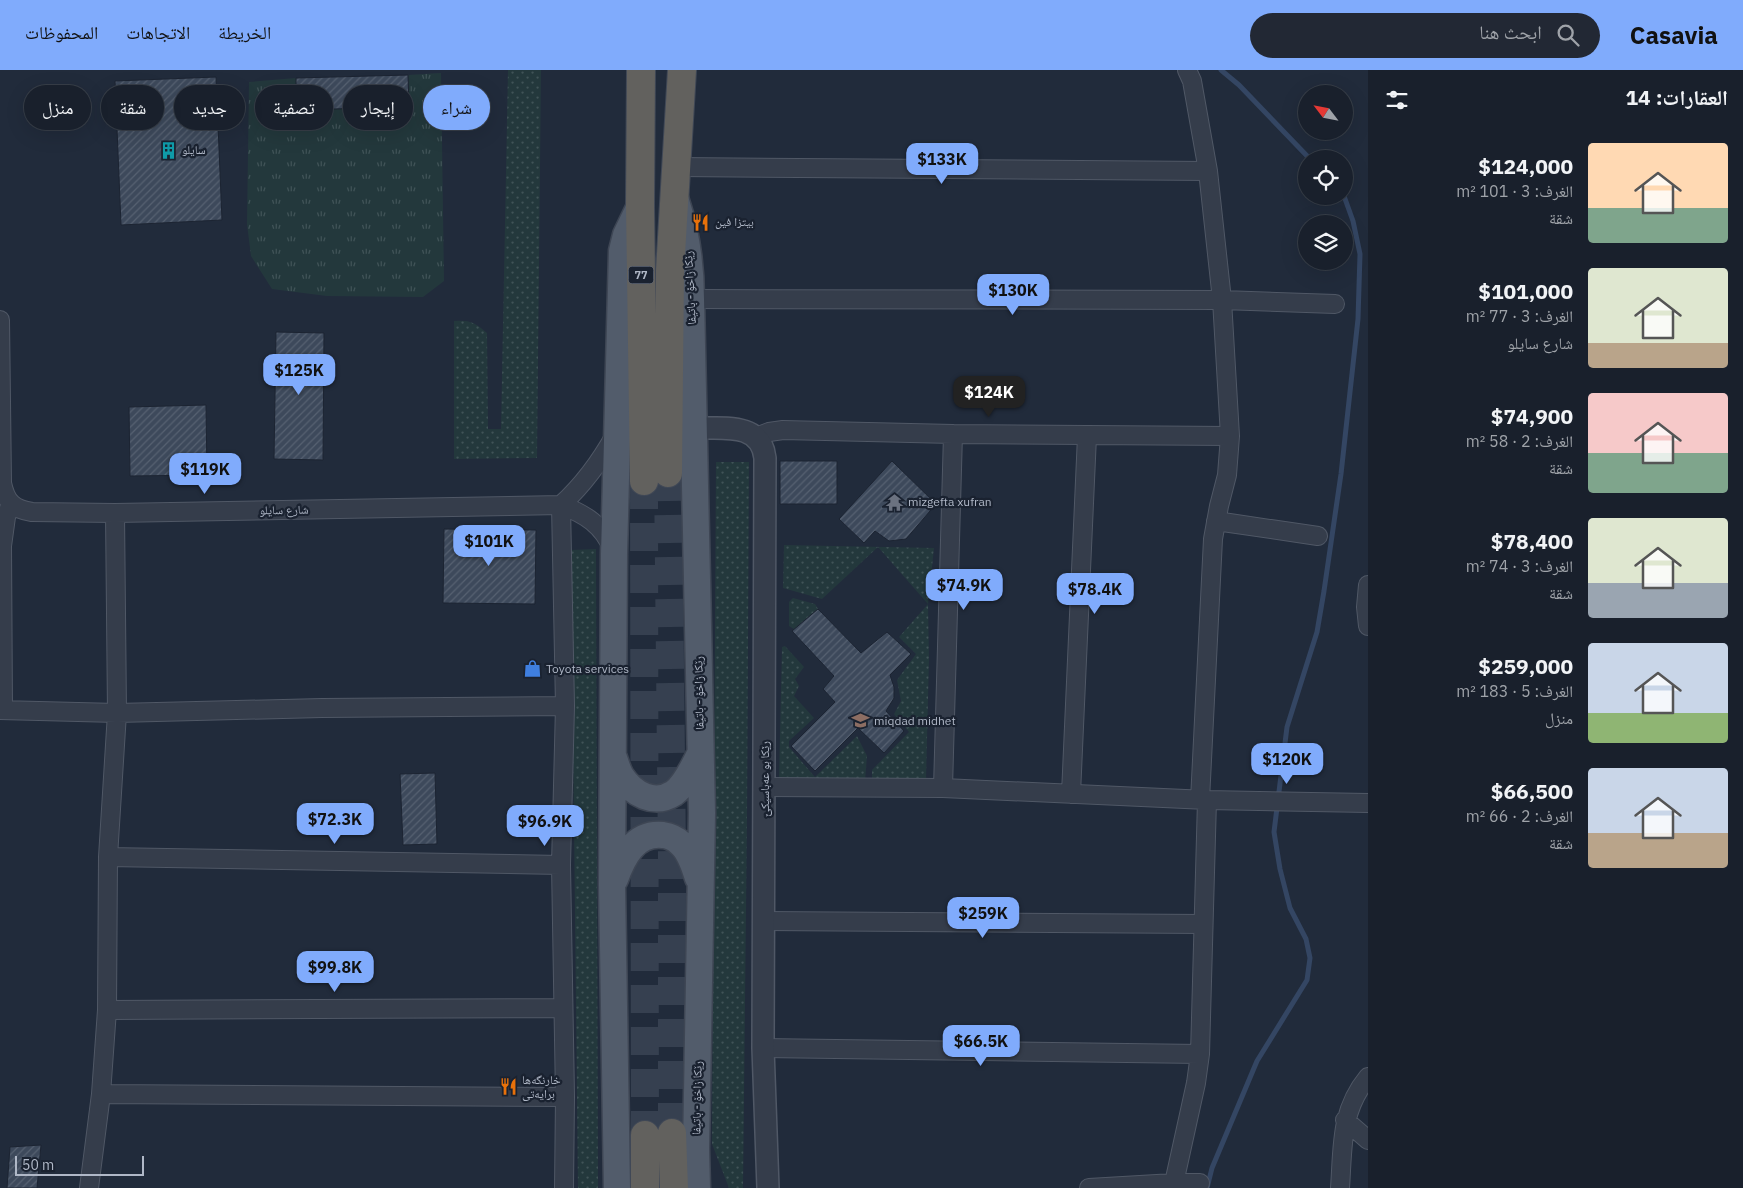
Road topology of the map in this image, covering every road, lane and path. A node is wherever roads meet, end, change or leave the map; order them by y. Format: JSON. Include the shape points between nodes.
{"nodes":[{"id":1,"x":641,"y":70,"type":"edge"},
{"id":2,"x":682,"y":70,"type":"edge"},
{"id":3,"x":1187,"y":70,"type":"edge"},
{"id":4,"x":677,"y":167,"type":"junction"},
{"id":5,"x":1208,"y":171,"type":"junction"},
{"id":6,"x":675,"y":199,"type":"junction"},
{"id":7,"x":640,"y":206,"type":"junction"},
{"id":8,"x":691,"y":299,"type":"junction"},
{"id":9,"x":1222,"y":300,"type":"junction"},
{"id":10,"x":1335,"y":304,"type":"dead end"},
{"id":11,"x":0,"y":320,"type":"edge"},
{"id":12,"x":694,"y":428,"type":"junction"},
{"id":13,"x":616,"y":431,"type":"junction"},
{"id":14,"x":953,"y":434,"type":"junction"},
{"id":15,"x":1087,"y":436,"type":"junction"},
{"id":16,"x":1230,"y":436,"type":"junction"},
{"id":17,"x":756,"y":437,"type":"junction"},
{"id":18,"x":11,"y":503,"type":"junction"},
{"id":19,"x":561,"y":505,"type":"junction"},
{"id":20,"x":115,"y":513,"type":"junction"},
{"id":21,"x":1216,"y":521,"type":"junction"},
{"id":22,"x":1318,"y":536,"type":"dead end"},
{"id":23,"x":614,"y":554,"type":"junction"},
{"id":24,"x":1,"y":560,"type":"edge"},
{"id":25,"x":1368,"y":584,"type":"edge"},
{"id":26,"x":1368,"y":626,"type":"edge"},
{"id":27,"x":565,"y":706,"type":"junction"},
{"id":28,"x":2,"y":710,"type":"edge"},
{"id":29,"x":117,"y":713,"type":"junction"},
{"id":30,"x":700,"y":754,"type":"junction"},
{"id":31,"x":613,"y":755,"type":"junction"},
{"id":32,"x":765,"y":787,"type":"junction"},
{"id":33,"x":943,"y":788,"type":"junction"},
{"id":34,"x":1071,"y":794,"type":"junction"},
{"id":35,"x":1204,"y":800,"type":"junction"},
{"id":36,"x":1368,"y":803,"type":"edge"},
{"id":37,"x":108,"y":858,"type":"junction"},
{"id":38,"x":561,"y":865,"type":"junction"},
{"id":39,"x":700,"y":883,"type":"junction"},
{"id":40,"x":612,"y":885,"type":"junction"},
{"id":41,"x":764,"y":922,"type":"junction"},
{"id":42,"x":1203,"y":924,"type":"junction"},
{"id":43,"x":563,"y":1008,"type":"junction"},
{"id":44,"x":107,"y":1010,"type":"junction"},
{"id":45,"x":763,"y":1048,"type":"junction"},
{"id":46,"x":1200,"y":1054,"type":"junction"},
{"id":47,"x":1368,"y":1076,"type":"edge"},
{"id":48,"x":101,"y":1094,"type":"junction"},
{"id":49,"x":565,"y":1097,"type":"junction"},
{"id":50,"x":1345,"y":1120,"type":"junction"},
{"id":51,"x":672,"y":1133,"type":"tunnel mouth"},
{"id":52,"x":645,"y":1135,"type":"tunnel mouth"},
{"id":53,"x":1368,"y":1140,"type":"edge"},
{"id":54,"x":1174,"y":1183,"type":"junction"},
{"id":55,"x":1200,"y":1183,"type":"dead end"},
{"id":56,"x":89,"y":1188,"type":"edge"},
{"id":57,"x":564,"y":1188,"type":"edge"},
{"id":58,"x":617,"y":1188,"type":"edge"},
{"id":59,"x":645,"y":1188,"type":"edge"},
{"id":60,"x":674,"y":1188,"type":"edge"},
{"id":61,"x":697,"y":1188,"type":"edge"},
{"id":62,"x":768,"y":1188,"type":"edge"},
{"id":63,"x":1089,"y":1188,"type":"edge"},
{"id":64,"x":1340,"y":1188,"type":"edge"}],
"edges":[{"from":1,"to":7,"type":"highway","name":"رێکا زاخۆ - باتیفا","number":"77"},
{"from":2,"to":4,"type":"highway","name":"رێکا زاخۆ - باتیفا","number":"77"},
{"from":3,"to":5,"type":"street","via":[[1192,81]]},
{"from":4,"to":5,"type":"street"},
{"from":4,"to":6,"type":"highway","name":"رێکا زاخۆ - باتیفا","number":"77"},
{"from":5,"to":9,"type":"street"},
{"from":6,"to":7,"type":"highway","name":"رێکا زاخۆ - باتیفا","number":"77","via":[[668,339],[656,477]]},
{"from":6,"to":8,"type":"main road","name":"رێکا زاخۆ - باتیفا","via":[[688,246]]},
{"from":7,"to":13,"type":"main road","via":[[622,251]]},
{"from":8,"to":9,"type":"street"},
{"from":8,"to":12,"type":"main road","name":"رێکا زاخۆ - باتیفا"},
{"from":9,"to":10,"type":"street"},
{"from":9,"to":16,"type":"street"},
{"from":11,"to":18,"type":"street","via":[[2,483],[4,494]]},
{"from":12,"to":17,"type":"street","via":[[743,430]]},
{"from":12,"to":30,"type":"main road","name":"رێکا زاخۆ - باتیفا"},
{"from":13,"to":19,"type":"street","via":[[598,464]]},
{"from":13,"to":23,"type":"main road"},
{"from":14,"to":15,"type":"street"},
{"from":14,"to":17,"type":"street","via":[[783,430]]},
{"from":14,"to":33,"type":"street"},
{"from":15,"to":16,"type":"street"},
{"from":15,"to":34,"type":"street"},
{"from":16,"to":21,"type":"street","via":[[1227,475]]},
{"from":17,"to":32,"type":"street","name":"رێكا بو عه‌باسيكێ","via":[[765,458]]},
{"from":18,"to":20,"type":"street","name":"شارع سايلو","via":[[32,512]]},
{"from":18,"to":24,"type":"street"},
{"from":19,"to":20,"type":"street","name":"شارع سايلو"},
{"from":19,"to":23,"type":"street","name":"شارع سايلو","via":[[595,523],[607,537]]},
{"from":19,"to":27,"type":"street"},
{"from":20,"to":29,"type":"street"},
{"from":21,"to":22,"type":"street"},
{"from":21,"to":35,"type":"street"},
{"from":23,"to":31,"type":"main road"},
{"from":24,"to":28,"type":"street"},
{"from":25,"to":26,"type":"street"},
{"from":27,"to":29,"type":"street"},
{"from":27,"to":38,"type":"street"},
{"from":28,"to":29,"type":"street"},
{"from":29,"to":37,"type":"street"},
{"from":30,"to":31,"type":"main road","via":[[675,792],[656,799],[636,792],[621,776]]},
{"from":30,"to":39,"type":"main road","name":"رێکا زاخۆ - باتیفا"},
{"from":31,"to":40,"type":"main road"},
{"from":32,"to":33,"type":"street"},
{"from":32,"to":41,"type":"street","name":"رێكا بو عه‌باسيكێ"},
{"from":33,"to":34,"type":"street"},
{"from":34,"to":35,"type":"street"},
{"from":35,"to":36,"type":"street"},
{"from":35,"to":42,"type":"street"},
{"from":37,"to":38,"type":"street"},
{"from":37,"to":44,"type":"street"},
{"from":38,"to":43,"type":"street"},
{"from":39,"to":40,"type":"main road","via":[[681,843],[655,834],[636,842],[627,852]]},
{"from":39,"to":61,"type":"main road","name":"رێکا زاخۆ - باتیفا"},
{"from":40,"to":58,"type":"main road"},
{"from":41,"to":42,"type":"street"},
{"from":41,"to":45,"type":"street","name":"رێكا بو عه‌باسيكێ"},
{"from":42,"to":46,"type":"street"},
{"from":43,"to":44,"type":"street"},
{"from":43,"to":49,"type":"street"},
{"from":44,"to":48,"type":"street"},
{"from":45,"to":46,"type":"street"},
{"from":45,"to":62,"type":"street","name":"رێكا بو عه‌باسيكێ"},
{"from":46,"to":54,"type":"street"},
{"from":47,"to":50,"type":"street"},
{"from":48,"to":49,"type":"street"},
{"from":48,"to":56,"type":"street"},
{"from":49,"to":57,"type":"street"},
{"from":50,"to":53,"type":"street"},
{"from":50,"to":64,"type":"street"},
{"from":51,"to":60,"type":"highway","name":"رێکا زاخۆ - باتیفا"},
{"from":52,"to":59,"type":"highway"},
{"from":54,"to":55,"type":"street"},
{"from":54,"to":63,"type":"street"}]}
